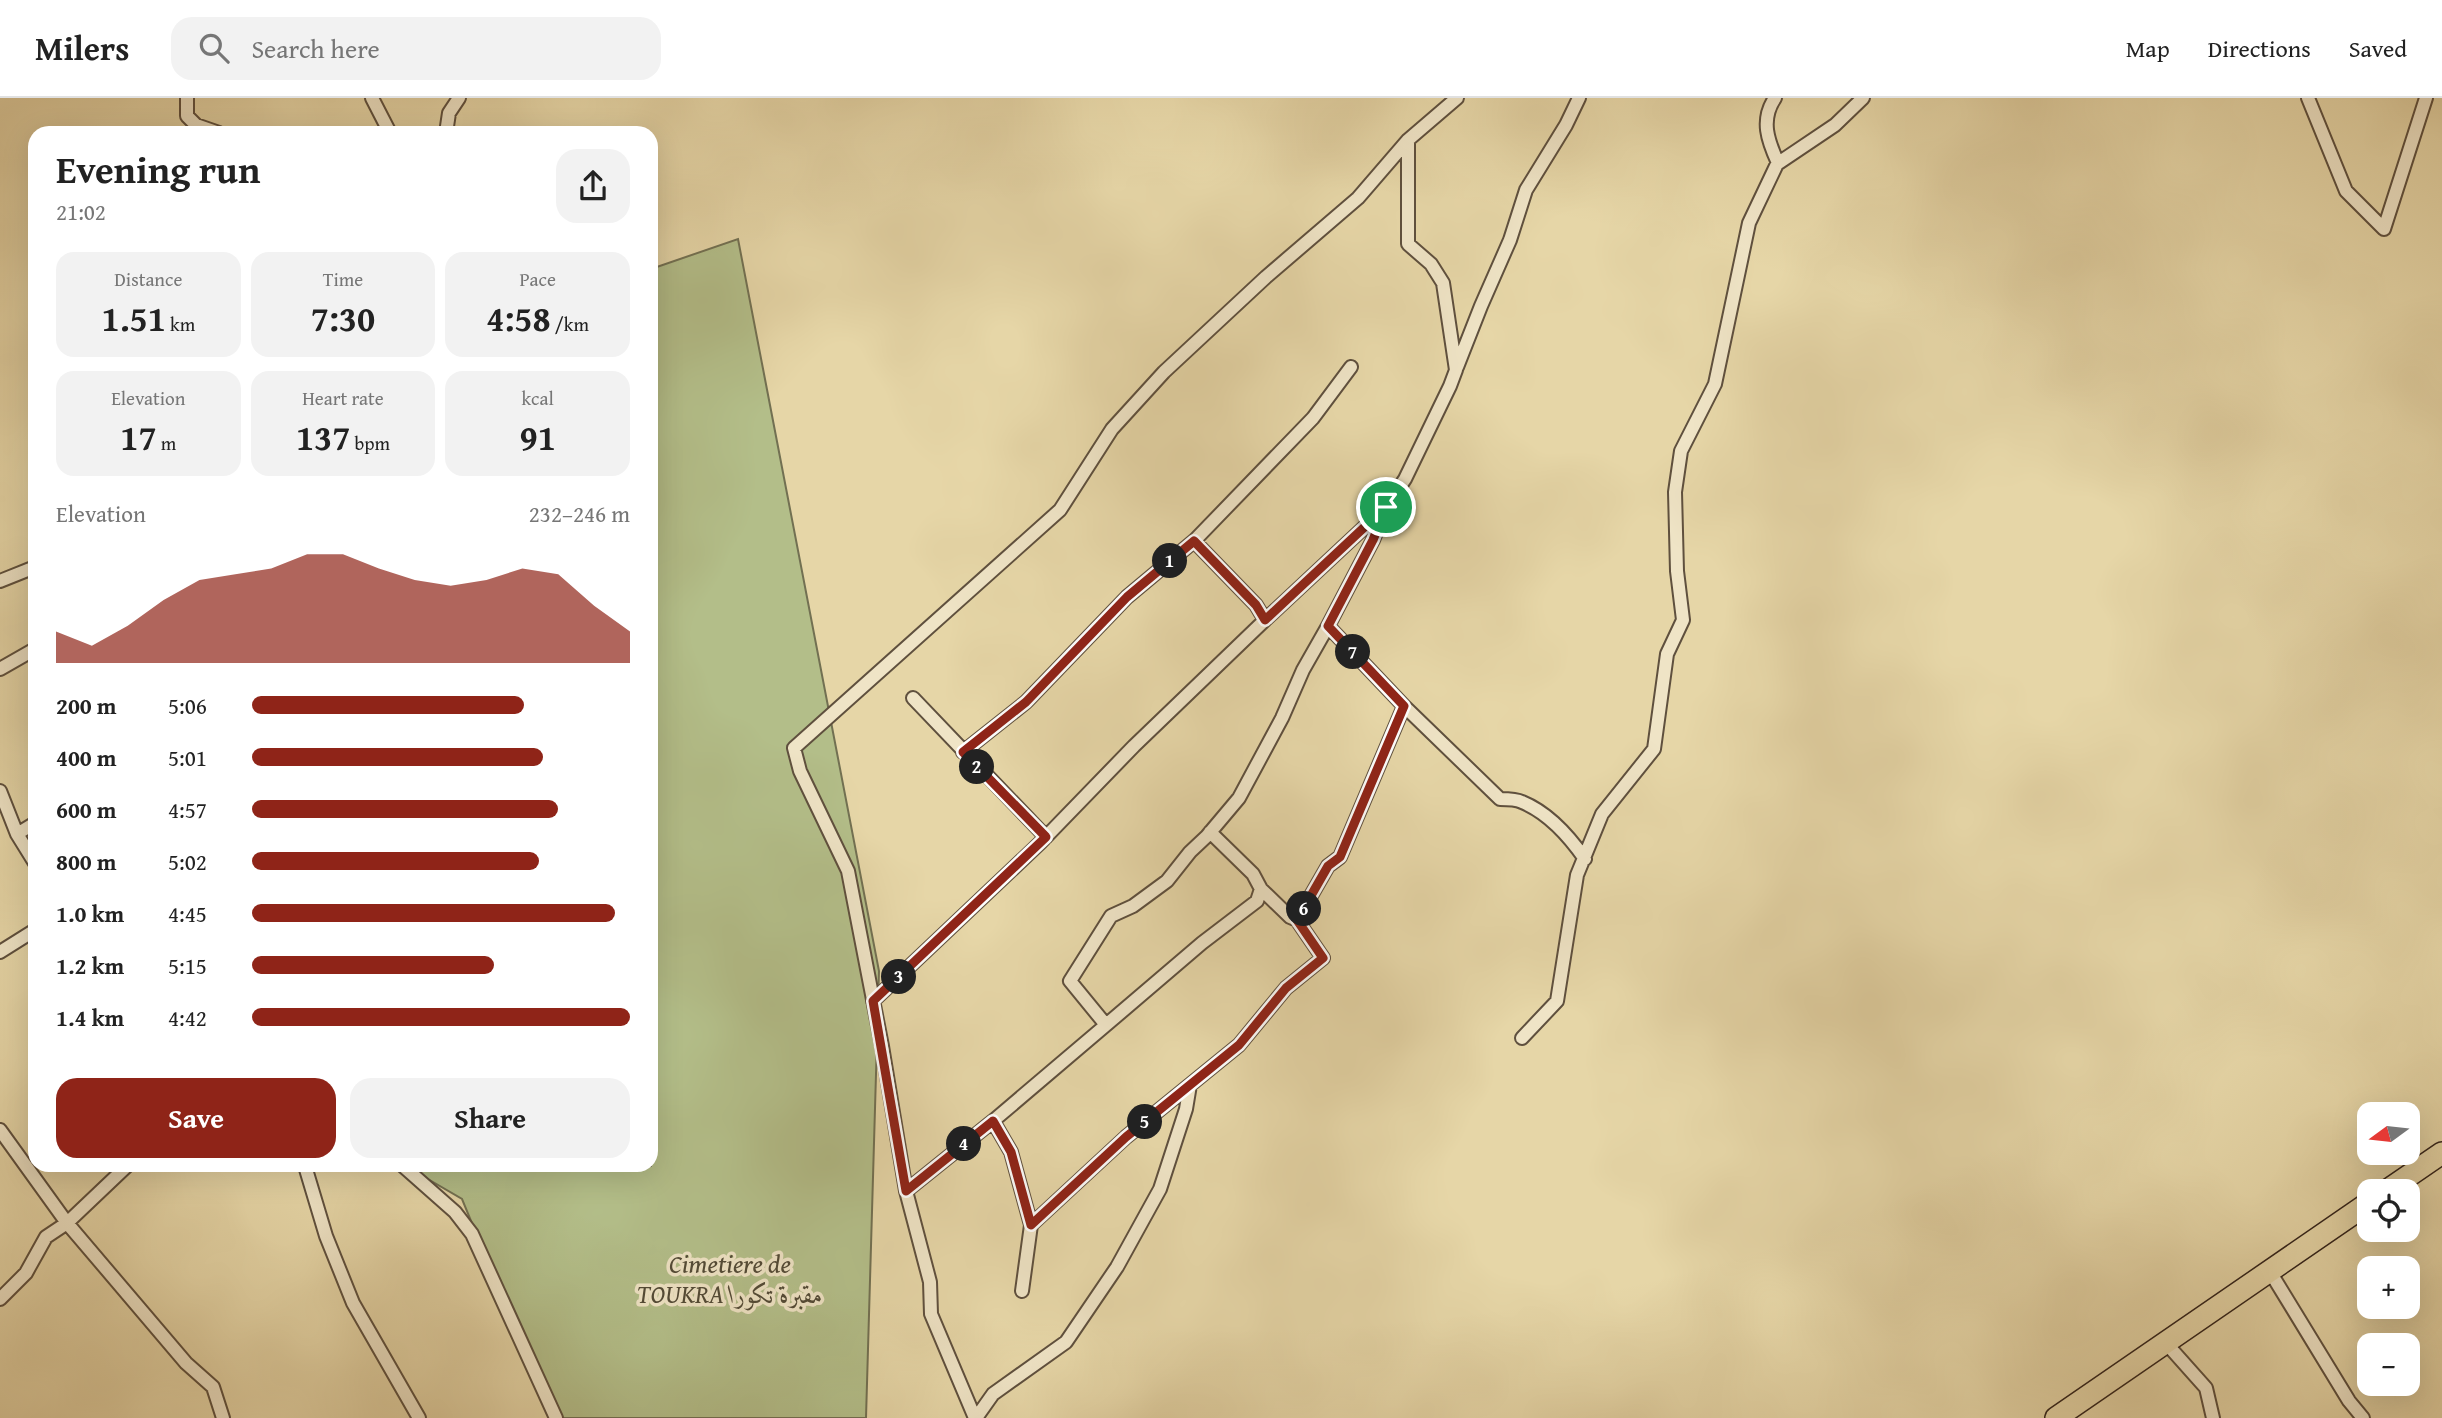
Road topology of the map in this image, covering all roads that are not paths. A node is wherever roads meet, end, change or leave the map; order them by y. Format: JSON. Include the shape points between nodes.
{"nodes":[{"id":1,"x":187,"y":98,"type":"edge"},
{"id":2,"x":372,"y":98,"type":"edge"},
{"id":3,"x":459,"y":98,"type":"edge"},
{"id":4,"x":1458,"y":98,"type":"edge"},
{"id":5,"x":1579,"y":98,"type":"edge"},
{"id":6,"x":1775,"y":98,"type":"edge"},
{"id":7,"x":1863,"y":98,"type":"edge"},
{"id":8,"x":2308,"y":98,"type":"edge"},
{"id":9,"x":2426,"y":98,"type":"edge"},
{"id":10,"x":199,"y":126,"type":"edge"},
{"id":11,"x":386,"y":126,"type":"edge"},
{"id":12,"x":447,"y":126,"type":"edge"},
{"id":13,"x":1408,"y":140,"type":"junction"},
{"id":14,"x":1778,"y":163,"type":"dead end"},
{"id":15,"x":1351,"y":367,"type":"dead end"},
{"id":16,"x":1456,"y":370,"type":"junction"},
{"id":17,"x":1386,"y":507,"type":"junction"},
{"id":18,"x":1194,"y":541,"type":"junction"},
{"id":19,"x":28,"y":570,"type":"edge"},
{"id":20,"x":0,"y":581,"type":"edge"},
{"id":21,"x":1265,"y":620,"type":"junction"},
{"id":22,"x":1328,"y":626,"type":"junction"},
{"id":23,"x":28,"y":653,"type":"edge"},
{"id":24,"x":0,"y":669,"type":"edge"},
{"id":25,"x":913,"y":698,"type":"dead end"},
{"id":26,"x":1404,"y":706,"type":"junction"},
{"id":27,"x":963,"y":752,"type":"junction"},
{"id":28,"x":0,"y":791,"type":"edge"},
{"id":29,"x":28,"y":827,"type":"edge"},
{"id":30,"x":1210,"y":832,"type":"junction"},
{"id":31,"x":17,"y":834,"type":"junction"},
{"id":32,"x":1046,"y":837,"type":"junction"},
{"id":33,"x":28,"y":852,"type":"edge"},
{"id":34,"x":1584,"y":859,"type":"junction"},
{"id":35,"x":1261,"y":889,"type":"junction"},
{"id":36,"x":1297,"y":920,"type":"junction"},
{"id":37,"x":28,"y":934,"type":"edge"},
{"id":38,"x":0,"y":952,"type":"edge"},
{"id":39,"x":873,"y":1001,"type":"junction"},
{"id":40,"x":1106,"y":1025,"type":"junction"},
{"id":41,"x":1522,"y":1038,"type":"dead end"},
{"id":42,"x":1190,"y":1085,"type":"junction"},
{"id":43,"x":993,"y":1121,"type":"junction"},
{"id":44,"x":0,"y":1130,"type":"edge"},
{"id":45,"x":2442,"y":1153,"type":"edge"},
{"id":46,"x":28,"y":1169,"type":"edge"},
{"id":47,"x":30,"y":1172,"type":"edge"},
{"id":48,"x":121,"y":1172,"type":"edge"},
{"id":49,"x":307,"y":1172,"type":"edge"},
{"id":50,"x":410,"y":1172,"type":"edge"},
{"id":51,"x":2404,"y":1179,"type":"edge"},
{"id":52,"x":906,"y":1191,"type":"junction"},
{"id":53,"x":2357,"y":1211,"type":"edge"},
{"id":54,"x":67,"y":1223,"type":"junction"},
{"id":55,"x":1031,"y":1225,"type":"junction"},
{"id":56,"x":2269,"y":1270,"type":"junction"},
{"id":57,"x":1022,"y":1291,"type":"dead end"},
{"id":58,"x":0,"y":1299,"type":"edge"},
{"id":59,"x":2165,"y":1342,"type":"junction"},
{"id":60,"x":223,"y":1418,"type":"edge"},
{"id":61,"x":419,"y":1418,"type":"edge"},
{"id":62,"x":556,"y":1418,"type":"edge"},
{"id":63,"x":976,"y":1418,"type":"edge"},
{"id":64,"x":2056,"y":1418,"type":"edge"},
{"id":65,"x":2213,"y":1418,"type":"edge"},
{"id":66,"x":2363,"y":1418,"type":"edge"}],
"edges":[{"from":1,"to":10,"type":"street","via":[[187,116]]},
{"from":2,"to":11,"type":"street"},
{"from":3,"to":12,"type":"street"},
{"from":4,"to":13,"type":"street"},
{"from":5,"to":16,"type":"street","via":[[1526,190]]},
{"from":6,"to":14,"type":"street","via":[[1767,110],[1767,138]]},
{"from":7,"to":34,"type":"street","via":[[1835,125],[1777,164],[1749,223],[1715,384],[1681,451],[1675,492],[1683,620],[1667,654],[1654,749],[1602,814]]},
{"from":8,"to":9,"type":"street","via":[[2346,191],[2384,229]]},
{"from":13,"to":16,"type":"street","via":[[1408,244],[1431,264],[1443,283]]},
{"from":13,"to":39,"type":"street","via":[[1358,198],[1164,372],[1112,429],[1060,510],[794,748],[800,771],[848,871]]},
{"from":15,"to":18,"type":"street","via":[[1313,418]]},
{"from":16,"to":17,"type":"street","via":[[1405,479]]},
{"from":17,"to":21,"type":"street"},
{"from":17,"to":22,"type":"street"},
{"from":18,"to":21,"type":"street"},
{"from":18,"to":27,"type":"street","via":[[1127,597],[1026,702]]},
{"from":19,"to":20,"type":"street"},
{"from":21,"to":32,"type":"street"},
{"from":22,"to":26,"type":"street"},
{"from":22,"to":30,"type":"street","via":[[1239,798]]},
{"from":23,"to":24,"type":"street"},
{"from":25,"to":27,"type":"street"},
{"from":26,"to":34,"type":"street","via":[[1500,799],[1521,800],[1567,833]]},
{"from":26,"to":36,"type":"street","via":[[1340,857],[1328,866]]},
{"from":27,"to":32,"type":"street"},
{"from":28,"to":31,"type":"street"},
{"from":29,"to":31,"type":"street"},
{"from":30,"to":35,"type":"street","via":[[1253,874]]},
{"from":30,"to":40,"type":"street","via":[[1167,881],[1111,916],[1070,981]]},
{"from":31,"to":33,"type":"street"},
{"from":32,"to":39,"type":"street"},
{"from":34,"to":41,"type":"street","via":[[1577,875],[1557,1001]]},
{"from":35,"to":36,"type":"street"},
{"from":35,"to":40,"type":"street","via":[[1256,901]]},
{"from":36,"to":42,"type":"street","via":[[1323,958],[1286,988],[1239,1045]]},
{"from":37,"to":38,"type":"street"},
{"from":39,"to":52,"type":"street"},
{"from":40,"to":43,"type":"street"},
{"from":42,"to":55,"type":"street"},
{"from":42,"to":63,"type":"street","via":[[1160,1189],[1116,1267],[1066,1342],[993,1394]]},
{"from":43,"to":52,"type":"street"},
{"from":43,"to":55,"type":"street","via":[[1011,1152]]},
{"from":44,"to":46,"type":"street"},
{"from":45,"to":51,"type":"highway"},
{"from":47,"to":54,"type":"street"},
{"from":48,"to":54,"type":"street"},
{"from":49,"to":61,"type":"street","via":[[353,1303]]},
{"from":50,"to":62,"type":"street","via":[[455,1212],[472,1234]]},
{"from":52,"to":63,"type":"street","via":[[930,1282],[931,1314]]},
{"from":53,"to":56,"type":"highway"},
{"from":54,"to":58,"type":"street","via":[[46,1237],[26,1273]]},
{"from":54,"to":60,"type":"street","via":[[186,1363],[213,1387]]},
{"from":55,"to":57,"type":"street"},
{"from":56,"to":59,"type":"highway"},
{"from":56,"to":66,"type":"street"},
{"from":59,"to":64,"type":"highway"},
{"from":59,"to":65,"type":"street","via":[[2206,1388]]}]}
